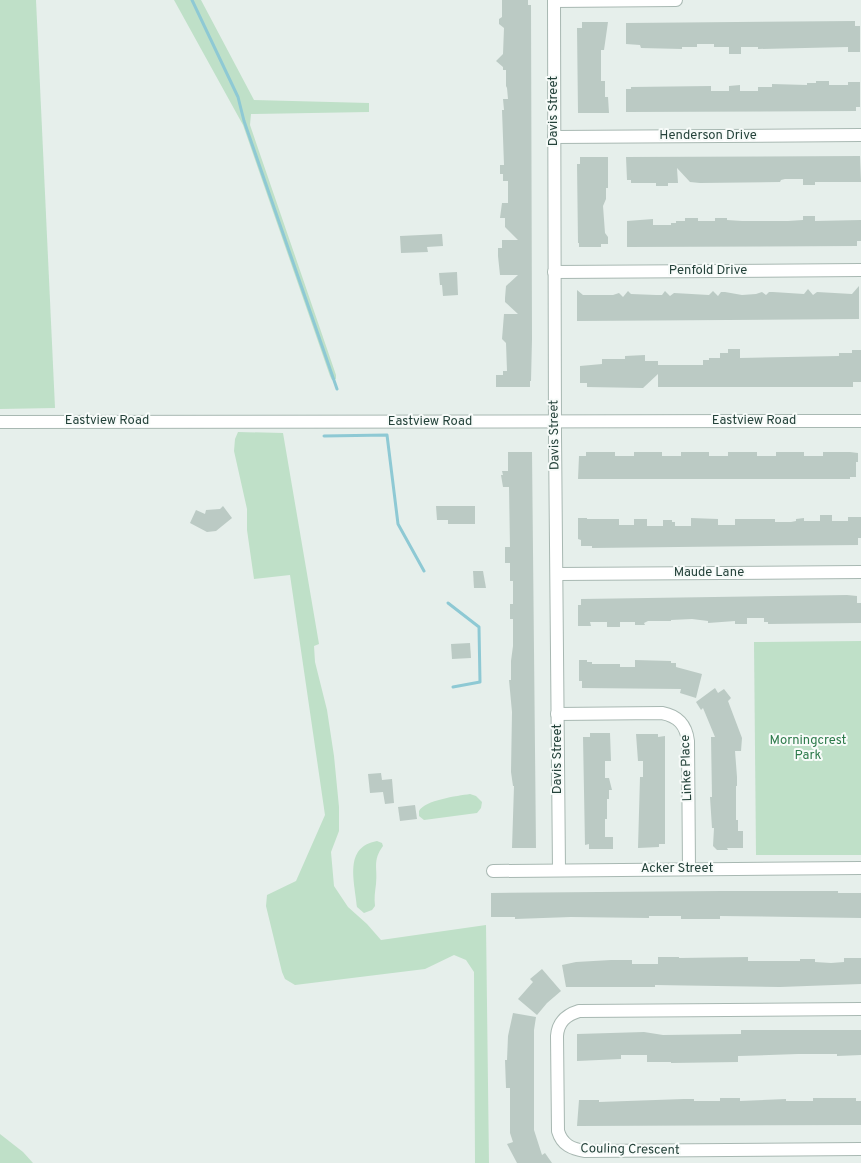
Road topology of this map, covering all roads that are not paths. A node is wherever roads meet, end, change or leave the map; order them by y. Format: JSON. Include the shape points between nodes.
{"nodes":[{"id":1,"x":554,"y":0,"type":"edge"},
{"id":2,"x":676,"y":0,"type":"edge"},
{"id":3,"x":861,"y":135,"type":"edge"},
{"id":4,"x":554,"y":137,"type":"junction"},
{"id":5,"x":861,"y":270,"type":"edge"},
{"id":6,"x":554,"y":272,"type":"junction"},
{"id":7,"x":861,"y":421,"type":"edge"},
{"id":8,"x":0,"y":422,"type":"edge"},
{"id":9,"x":554,"y":422,"type":"junction"},
{"id":10,"x":861,"y":572,"type":"edge"},
{"id":11,"x":557,"y":574,"type":"junction"},
{"id":12,"x":558,"y":714,"type":"junction"},
{"id":13,"x":861,"y":868,"type":"edge"},
{"id":14,"x":689,"y":869,"type":"junction"},
{"id":15,"x":559,"y":870,"type":"junction"},
{"id":16,"x":492,"y":871,"type":"dead end"},
{"id":17,"x":861,"y":1009,"type":"edge"},
{"id":18,"x":861,"y":1149,"type":"edge"}],
"edges":[{"from":1,"to":2,"type":"street"},
{"from":1,"to":4,"type":"street","name":"Davis Street"},
{"from":3,"to":4,"type":"street","name":"Henderson Drive"},
{"from":4,"to":6,"type":"street","name":"Davis Street"},
{"from":5,"to":6,"type":"street","name":"Penfold Drive"},
{"from":6,"to":9,"type":"street","name":"Davis Street"},
{"from":7,"to":9,"type":"street","name":"Eastview Road"},
{"from":8,"to":9,"type":"street","name":"Eastview Road"},
{"from":9,"to":11,"type":"street","name":"Davis Street"},
{"from":10,"to":11,"type":"street","name":"Maude Lane"},
{"from":11,"to":12,"type":"street","name":"Davis Street"},
{"from":12,"to":14,"type":"street","name":"Linke Place","via":[[662,714],[674,717],[684,725],[688,741]]},
{"from":12,"to":15,"type":"street","name":"Davis Street"},
{"from":13,"to":14,"type":"street","name":"Acker Street"},
{"from":14,"to":15,"type":"street","name":"Acker Street"},
{"from":15,"to":16,"type":"street","name":"Acker Street"},
{"from":17,"to":18,"type":"street","name":"Couling Crescent","via":[[579,1011],[564,1019],[557,1036],[558,1131],[562,1140],[572,1148],[585,1151]]}]}
